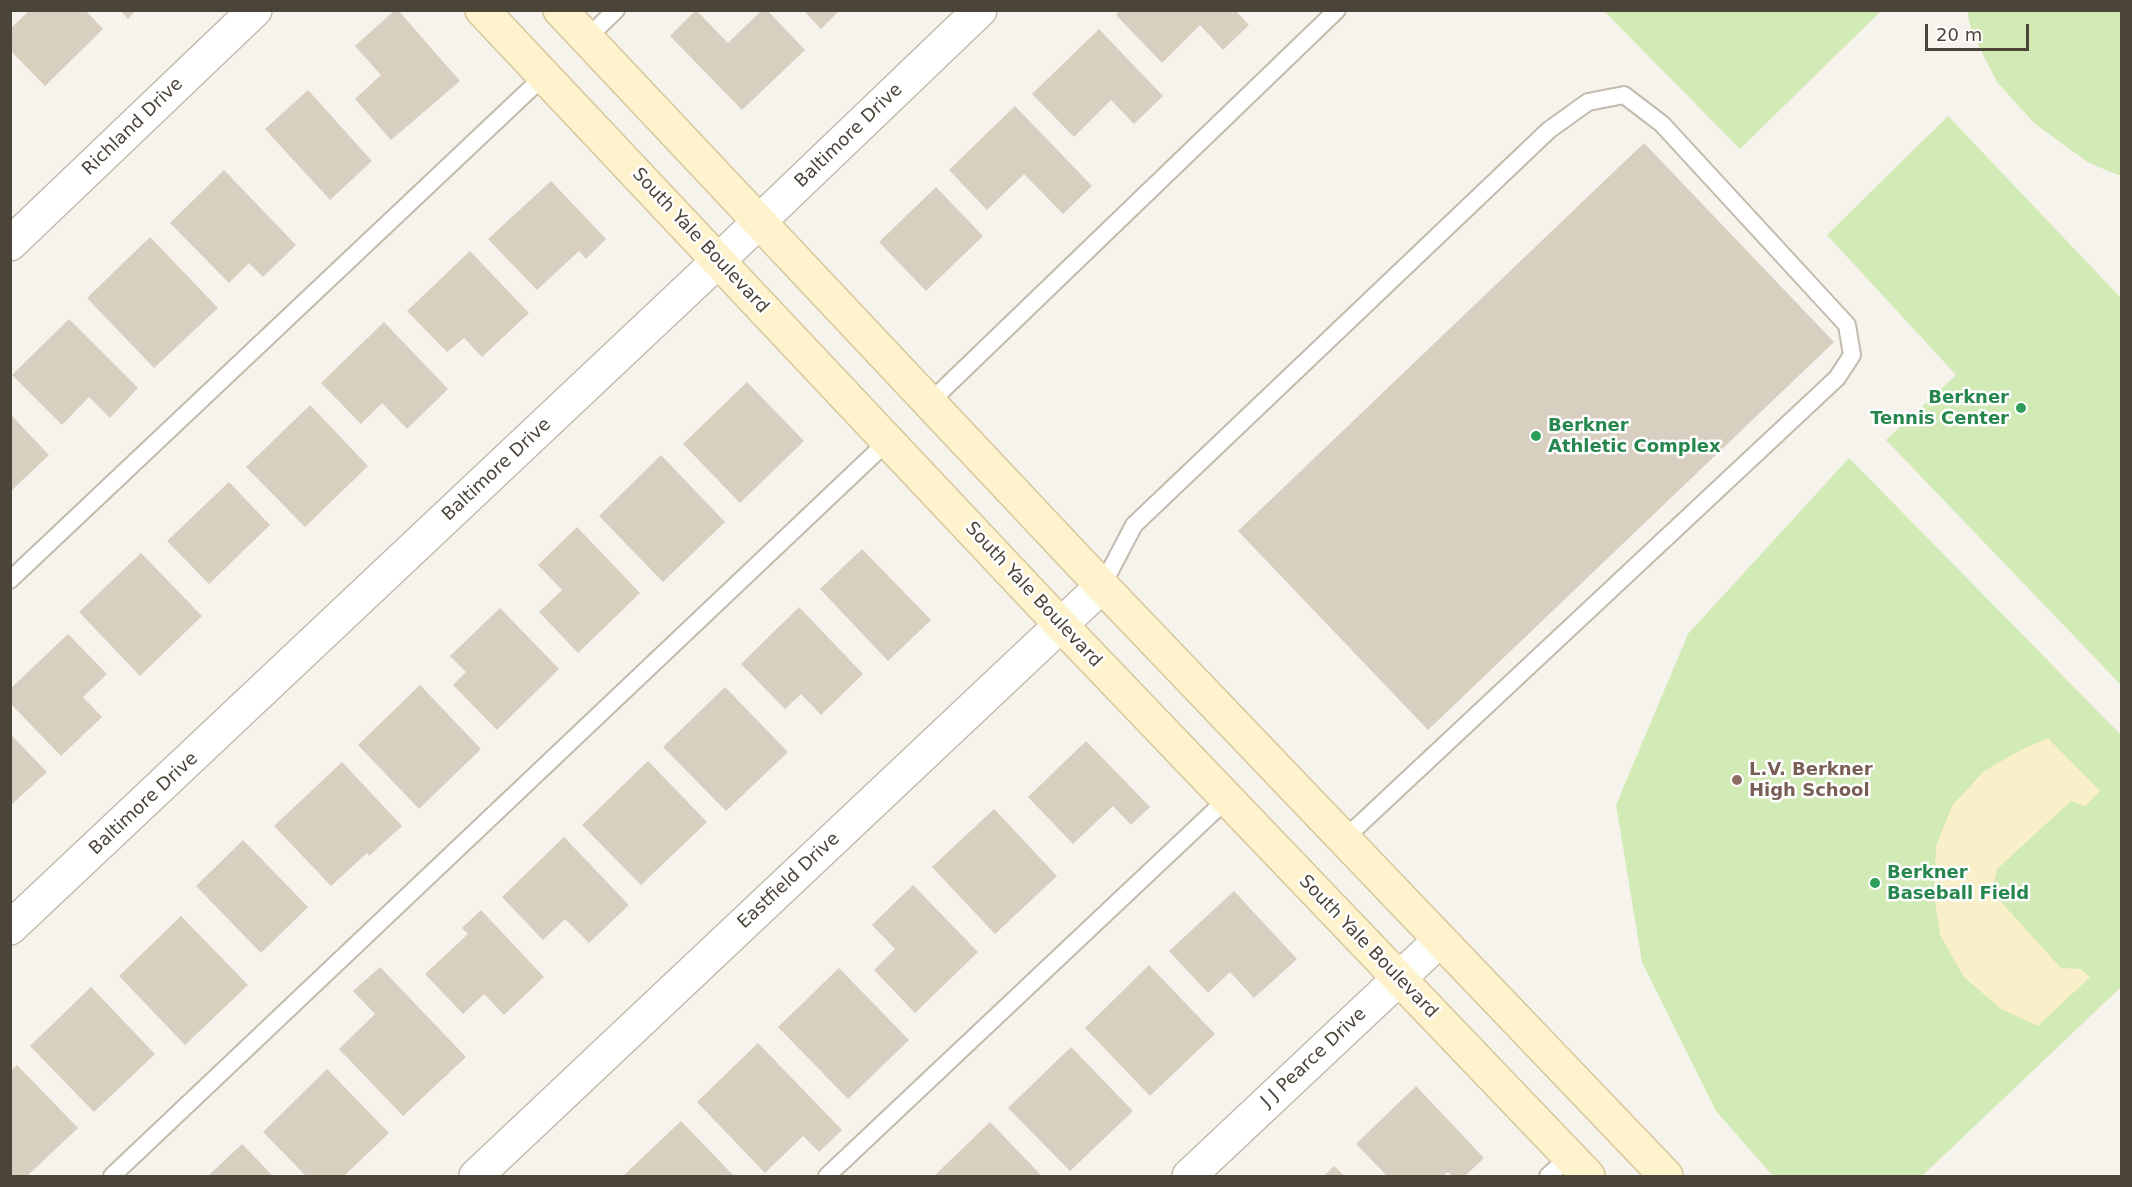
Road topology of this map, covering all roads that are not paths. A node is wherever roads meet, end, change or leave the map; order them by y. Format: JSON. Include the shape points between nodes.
{"nodes":[{"id":1,"x":255,"y":10,"type":"edge"},
{"id":2,"x":482,"y":10,"type":"edge"},
{"id":3,"x":560,"y":10,"type":"edge"},
{"id":4,"x":616,"y":10,"type":"edge"},
{"id":5,"x":980,"y":10,"type":"edge"},
{"id":6,"x":1337,"y":10,"type":"edge"},
{"id":7,"x":587,"y":38,"type":"junction"},
{"id":8,"x":544,"y":76,"type":"junction"},
{"id":9,"x":760,"y":222,"type":"junction"},
{"id":10,"x":10,"y":244,"type":"edge"},
{"id":11,"x":718,"y":261,"type":"junction"},
{"id":12,"x":930,"y":402,"type":"junction"},
{"id":13,"x":888,"y":441,"type":"junction"},
{"id":14,"x":10,"y":580,"type":"edge"},
{"id":15,"x":1102,"y":586,"type":"junction"},
{"id":16,"x":1061,"y":625,"type":"junction"},
{"id":17,"x":1227,"y":799,"type":"junction"},
{"id":18,"x":1344,"y":839,"type":"junction"},
{"id":19,"x":10,"y":928,"type":"edge"},
{"id":20,"x":1440,"y":940,"type":"junction"},
{"id":21,"x":1398,"y":979,"type":"junction"},
{"id":22,"x":1568,"y":1170,"type":"edge"},
{"id":23,"x":112,"y":1176,"type":"edge"},
{"id":24,"x":476,"y":1176,"type":"edge"},
{"id":25,"x":827,"y":1176,"type":"edge"},
{"id":26,"x":1189,"y":1176,"type":"edge"},
{"id":27,"x":1666,"y":1176,"type":"edge"}],
"edges":[{"from":1,"to":10,"type":"street","name":"Richland Drive"},
{"from":2,"to":8,"type":"street","name":"South Yale Boulevard"},
{"from":3,"to":7,"type":"street"},
{"from":4,"to":7,"type":"lane"},
{"from":5,"to":9,"type":"street","name":"Baltimore Drive"},
{"from":6,"to":12,"type":"lane"},
{"from":7,"to":9,"type":"street"},
{"from":8,"to":11,"type":"street","name":"South Yale Boulevard"},
{"from":8,"to":14,"type":"lane"},
{"from":9,"to":11,"type":"street","name":"Baltimore Drive"},
{"from":9,"to":12,"type":"street"},
{"from":11,"to":13,"type":"street","name":"South Yale Boulevard"},
{"from":11,"to":19,"type":"street","name":"Baltimore Drive"},
{"from":12,"to":15,"type":"street"},
{"from":13,"to":16,"type":"street","name":"South Yale Boulevard"},
{"from":13,"to":23,"type":"lane"},
{"from":15,"to":16,"type":"street","name":"Eastfield Drive"},
{"from":15,"to":18,"type":"street"},
{"from":15,"to":18,"type":"lane","via":[[1134,525],[1549,130],[1588,102],[1624,96],[1662,124],[1847,325],[1852,355],[1837,378]]},
{"from":16,"to":17,"type":"street","name":"South Yale Boulevard"},
{"from":16,"to":24,"type":"street","name":"Eastfield Drive"},
{"from":17,"to":21,"type":"street","name":"South Yale Boulevard"},
{"from":17,"to":25,"type":"lane"},
{"from":18,"to":20,"type":"street"},
{"from":20,"to":21,"type":"street","name":"J J Pearce Drive"},
{"from":20,"to":27,"type":"street"},
{"from":21,"to":22,"type":"street","name":"South Yale Boulevard"},
{"from":21,"to":26,"type":"street","name":"J J Pearce Drive"}]}
